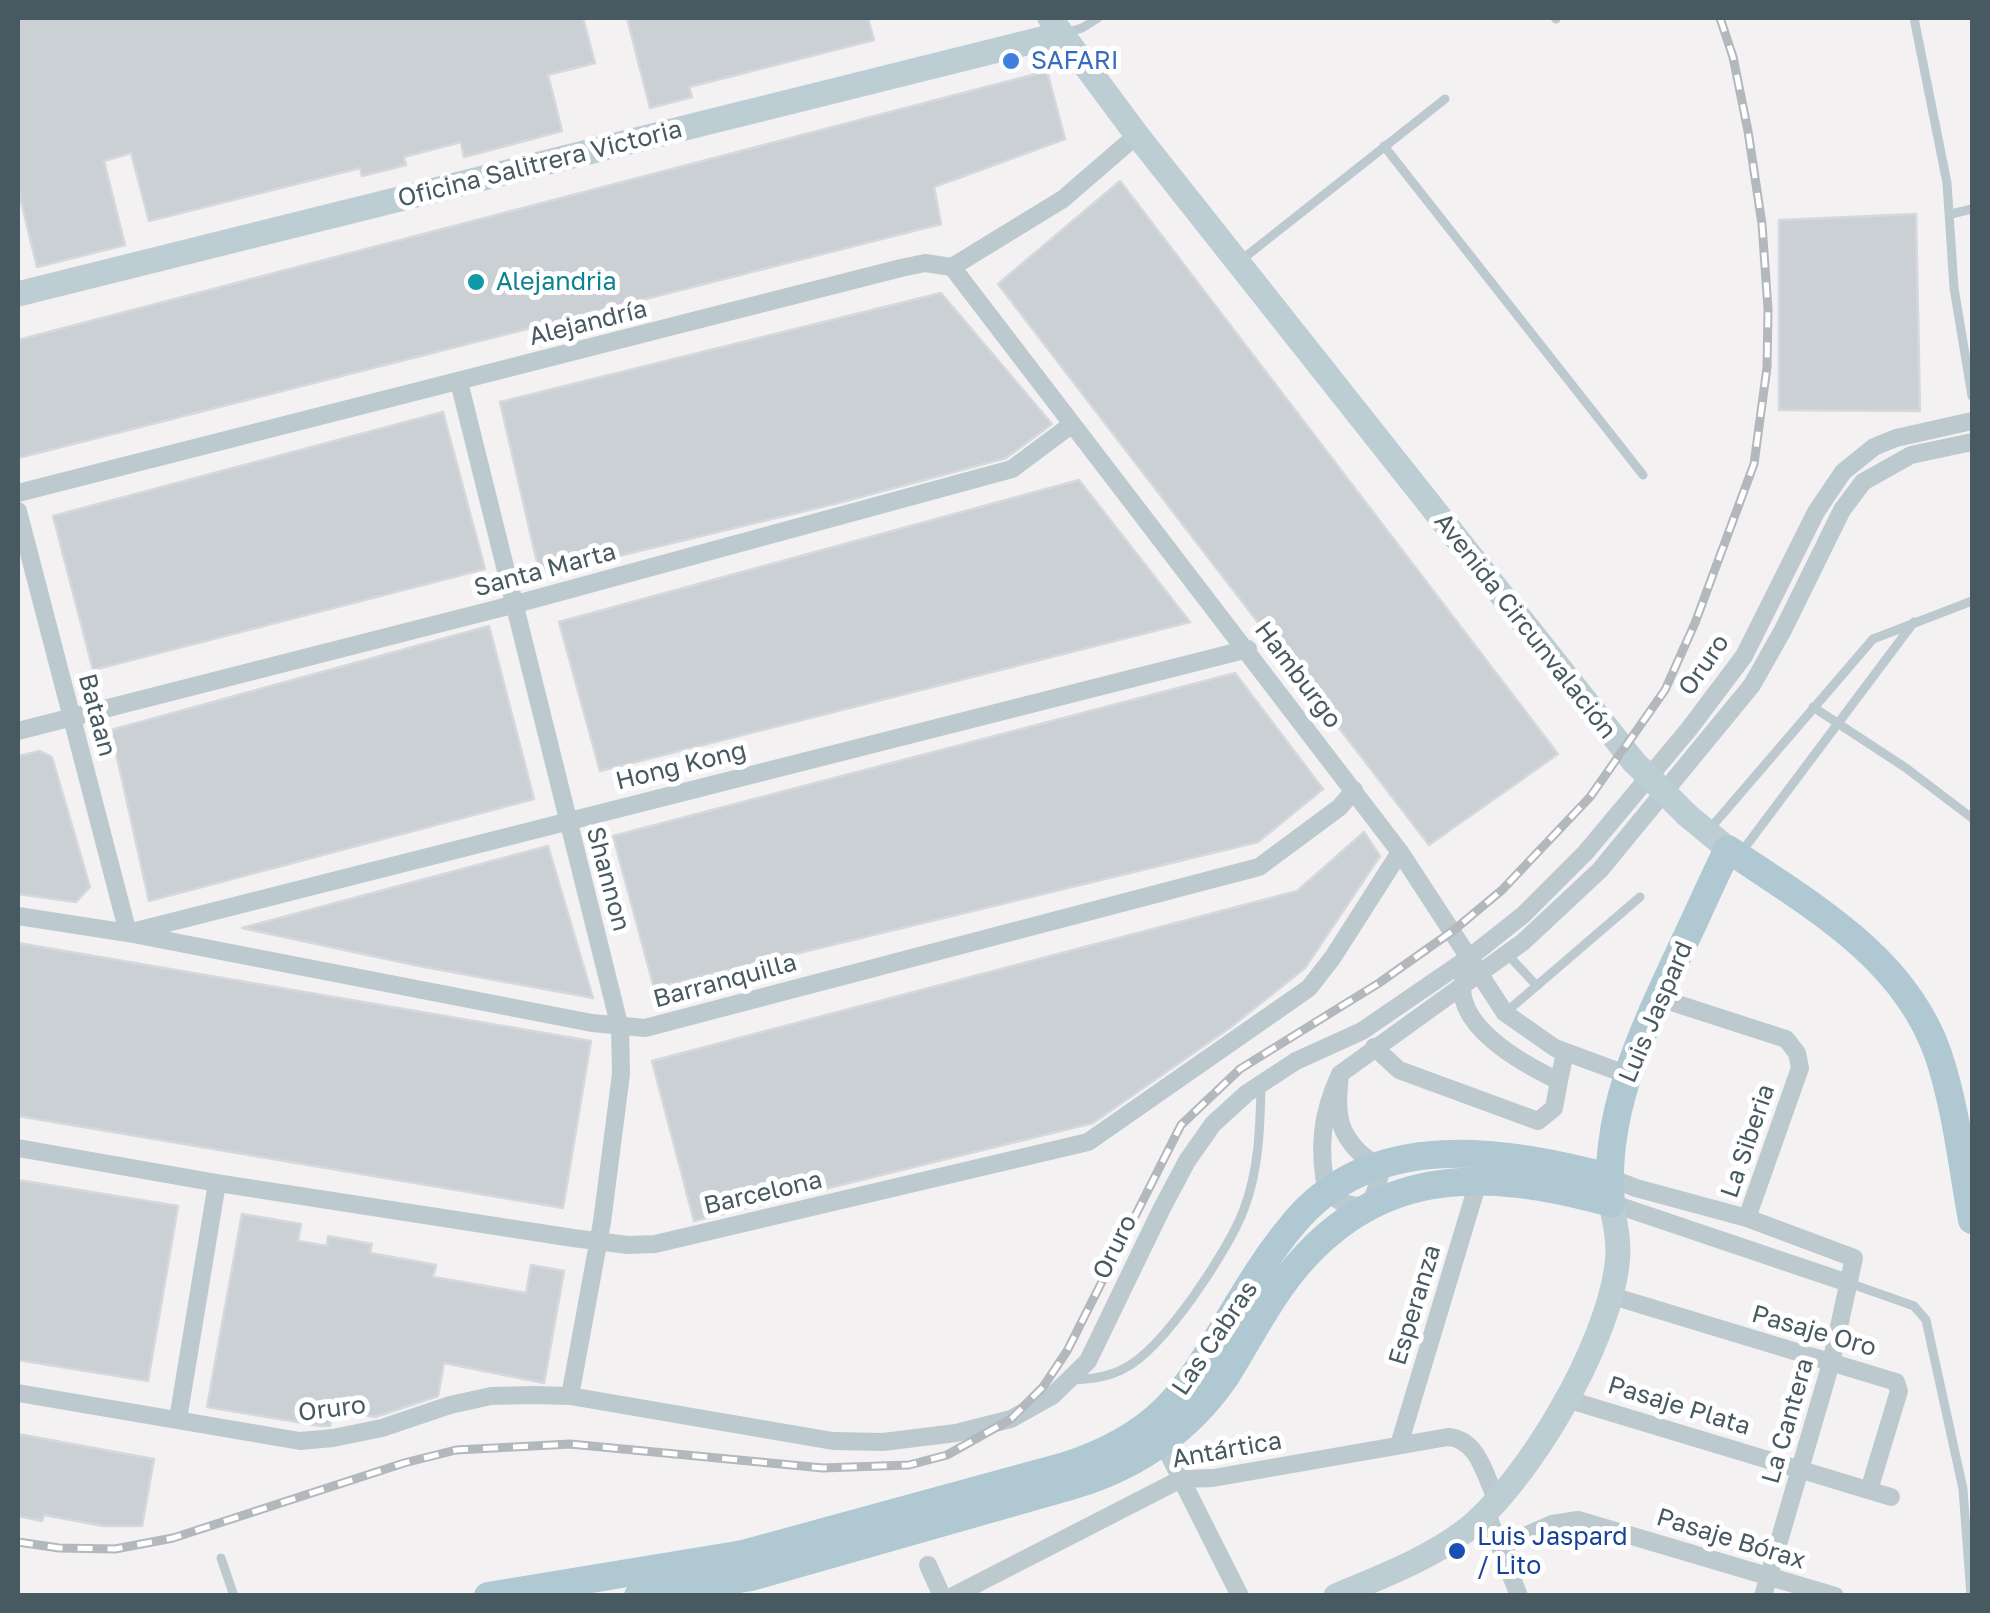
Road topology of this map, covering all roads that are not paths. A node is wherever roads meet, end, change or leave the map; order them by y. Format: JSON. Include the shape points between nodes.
{"nodes":[{"id":1,"x":1098,"y":18,"type":"edge"},
{"id":2,"x":1914,"y":18,"type":"edge"},
{"id":3,"x":1056,"y":26,"type":"edge"},
{"id":4,"x":1444,"y":99,"type":"dead end"},
{"id":5,"x":1136,"y":135,"type":"junction"},
{"id":6,"x":1384,"y":146,"type":"junction"},
{"id":7,"x":1972,"y":209,"type":"edge"},
{"id":8,"x":1951,"y":214,"type":"junction"},
{"id":9,"x":1238,"y":262,"type":"junction"},
{"id":10,"x":952,"y":267,"type":"junction"},
{"id":11,"x":18,"y":294,"type":"edge"},
{"id":12,"x":459,"y":382,"type":"junction"},
{"id":13,"x":1972,"y":396,"type":"edge"},
{"id":14,"x":1972,"y":421,"type":"edge"},
{"id":15,"x":1070,"y":425,"type":"junction"},
{"id":16,"x":1972,"y":442,"type":"edge"},
{"id":17,"x":1643,"y":476,"type":"dead end"},
{"id":18,"x":18,"y":493,"type":"edge"},
{"id":19,"x":18,"y":510,"type":"edge"},
{"id":20,"x":1972,"y":601,"type":"edge"},
{"id":21,"x":516,"y":604,"type":"junction"},
{"id":22,"x":1915,"y":622,"type":"junction"},
{"id":23,"x":1248,"y":649,"type":"junction"},
{"id":24,"x":1813,"y":707,"type":"junction"},
{"id":25,"x":71,"y":718,"type":"junction"},
{"id":26,"x":1838,"y":724,"type":"junction"},
{"id":27,"x":18,"y":731,"type":"edge"},
{"id":28,"x":1354,"y":790,"type":"junction"},
{"id":29,"x":1972,"y":818,"type":"edge"},
{"id":30,"x":566,"y":820,"type":"junction"},
{"id":31,"x":1724,"y":846,"type":"junction"},
{"id":32,"x":1400,"y":852,"type":"junction"},
{"id":33,"x":1640,"y":897,"type":"dead end"},
{"id":34,"x":18,"y":916,"type":"edge"},
{"id":35,"x":128,"y":933,"type":"junction"},
{"id":36,"x":1508,"y":954,"type":"junction"},
{"id":37,"x":1470,"y":957,"type":"junction"},
{"id":38,"x":1479,"y":976,"type":"junction"},
{"id":39,"x":1537,"y":986,"type":"junction"},
{"id":40,"x":1461,"y":988,"type":"junction"},
{"id":41,"x":1659,"y":998,"type":"junction"},
{"id":42,"x":1505,"y":1013,"type":"junction"},
{"id":43,"x":620,"y":1028,"type":"junction"},
{"id":44,"x":1374,"y":1047,"type":"junction"},
{"id":45,"x":1565,"y":1052,"type":"junction"},
{"id":46,"x":1340,"y":1074,"type":"junction"},
{"id":47,"x":1628,"y":1075,"type":"junction"},
{"id":48,"x":1560,"y":1082,"type":"junction"},
{"id":49,"x":1261,"y":1084,"type":"junction"},
{"id":50,"x":18,"y":1148,"type":"edge"},
{"id":51,"x":1379,"y":1165,"type":"junction"},
{"id":52,"x":1478,"y":1179,"type":"junction"},
{"id":53,"x":216,"y":1183,"type":"junction"},
{"id":54,"x":1609,"y":1190,"type":"junction"},
{"id":55,"x":1327,"y":1193,"type":"junction"},
{"id":56,"x":1368,"y":1208,"type":"junction"},
{"id":57,"x":1748,"y":1218,"type":"junction"},
{"id":58,"x":1972,"y":1220,"type":"edge"},
{"id":59,"x":599,"y":1241,"type":"junction"},
{"id":60,"x":1854,"y":1258,"type":"joint"},
{"id":61,"x":1848,"y":1283,"type":"junction"},
{"id":62,"x":1609,"y":1295,"type":"junction"},
{"id":63,"x":1830,"y":1364,"type":"junction"},
{"id":64,"x":1070,"y":1380,"type":"junction"},
{"id":65,"x":18,"y":1393,"type":"edge"},
{"id":66,"x":570,"y":1396,"type":"junction"},
{"id":67,"x":1566,"y":1399,"type":"junction"},
{"id":68,"x":178,"y":1419,"type":"junction"},
{"id":69,"x":1163,"y":1442,"type":"junction"},
{"id":70,"x":1399,"y":1445,"type":"junction"},
{"id":71,"x":1801,"y":1469,"type":"junction"},
{"id":72,"x":1180,"y":1479,"type":"junction"},
{"id":73,"x":1869,"y":1490,"type":"junction"},
{"id":74,"x":1891,"y":1496,"type":"dead end"},
{"id":75,"x":1491,"y":1505,"type":"junction"},
{"id":76,"x":1500,"y":1547,"type":"junction"},
{"id":77,"x":221,"y":1558,"type":"dead end"},
{"id":78,"x":928,"y":1564,"type":"dead end"},
{"id":79,"x":1765,"y":1586,"type":"edge"},
{"id":80,"x":234,"y":1596,"type":"edge"},
{"id":81,"x":488,"y":1596,"type":"edge"},
{"id":82,"x":638,"y":1596,"type":"edge"},
{"id":83,"x":942,"y":1596,"type":"edge"},
{"id":84,"x":953,"y":1596,"type":"edge"},
{"id":85,"x":1240,"y":1596,"type":"edge"},
{"id":86,"x":1336,"y":1596,"type":"edge"},
{"id":87,"x":1518,"y":1596,"type":"edge"},
{"id":88,"x":1835,"y":1596,"type":"edge"},
{"id":89,"x":1971,"y":1596,"type":"edge"}],
"edges":[{"from":1,"to":3,"type":"lane","via":[[1082,28]]},
{"from":2,"to":8,"type":"lane"},
{"from":3,"to":5,"type":"street","name":"Avenida Circunvalación"},
{"from":3,"to":11,"type":"street","name":"Oficina Salitrera Victoria"},
{"from":4,"to":6,"type":"lane"},
{"from":5,"to":9,"type":"street","name":"Avenida Circunvalación"},
{"from":5,"to":10,"type":"street","via":[[1063,199]]},
{"from":6,"to":9,"type":"lane"},
{"from":6,"to":17,"type":"lane"},
{"from":7,"to":8,"type":"lane"},
{"from":8,"to":13,"type":"lane","via":[[1954,288]]},
{"from":9,"to":31,"type":"street","name":"Avenida Circunvalación","bridge":true,"via":[[1634,762]]},
{"from":10,"to":12,"type":"street","name":"Alejandría","via":[[901,268]]},
{"from":10,"to":15,"type":"street","name":"Hamburgo"},
{"from":12,"to":18,"type":"street","name":"Alejandría"},
{"from":12,"to":21,"type":"street","name":"Shannon"},
{"from":14,"to":37,"type":"street","name":"Oruro","via":[[1896,438],[1843,472],[1721,687],[1586,852]]},
{"from":15,"to":21,"type":"street","name":"Santa Marta","via":[[1012,469]]},
{"from":15,"to":23,"type":"street","name":"Hamburgo"},
{"from":16,"to":36,"type":"street","name":"Oruro","via":[[1911,456],[1863,482],[1734,710],[1600,870]]},
{"from":19,"to":25,"type":"street","name":"Bataan"},
{"from":20,"to":22,"type":"lane"},
{"from":21,"to":25,"type":"street","name":"Santa Marta"},
{"from":21,"to":30,"type":"street","name":"Shannon"},
{"from":22,"to":24,"type":"lane","via":[[1873,639]]},
{"from":22,"to":26,"type":"lane"},
{"from":23,"to":28,"type":"street","name":"Hamburgo"},
{"from":23,"to":30,"type":"street","name":"Hong Kong"},
{"from":24,"to":26,"type":"lane"},
{"from":24,"to":31,"type":"lane"},
{"from":25,"to":27,"type":"street","name":"Santa Marta"},
{"from":25,"to":35,"type":"street","name":"Bataan"},
{"from":26,"to":29,"type":"lane"},
{"from":26,"to":31,"type":"lane"},
{"from":28,"to":32,"type":"street","name":"Hamburgo"},
{"from":28,"to":43,"type":"street","name":"Barranquilla","via":[[1260,867],[645,1028]]},
{"from":30,"to":35,"type":"street","name":"Hong Kong"},
{"from":30,"to":43,"type":"street","name":"Shannon"},
{"from":31,"to":41,"type":"main road","name":"Luis Jaspard"},
{"from":31,"to":58,"type":"main road","name":"Avenida Circunvalación","via":[[1858,941],[1907,993],[1944,1074]]},
{"from":32,"to":37,"type":"street","name":"Hamburgo"},
{"from":32,"to":59,"type":"street","name":"Barcelona","via":[[1309,988],[1088,1142],[655,1244]]},
{"from":33,"to":39,"type":"lane"},
{"from":34,"to":35,"type":"street","name":"Barranquilla"},
{"from":35,"to":43,"type":"street","name":"Barranquilla"},
{"from":36,"to":38,"type":"street","name":"Oruro"},
{"from":36,"to":39,"type":"lane"},
{"from":37,"to":38,"type":"street","name":"Hamburgo"},
{"from":37,"to":40,"type":"street"},
{"from":37,"to":49,"type":"street","name":"Oruro","via":[[1362,1031]]},
{"from":38,"to":40,"type":"street","name":"Oruro"},
{"from":38,"to":42,"type":"street","name":"Hamburgo"},
{"from":39,"to":42,"type":"lane"},
{"from":40,"to":44,"type":"street","name":"Oruro"},
{"from":40,"to":48,"type":"street","via":[[1490,1038],[1518,1062]]},
{"from":41,"to":47,"type":"main road","name":"Luis Jaspard"},
{"from":41,"to":57,"type":"street","name":"La Siberia","via":[[1786,1040],[1797,1053],[1800,1068]]},
{"from":42,"to":45,"type":"street","name":"Hamburgo"},
{"from":43,"to":59,"type":"street","name":"Shannon","via":[[621,1074]]},
{"from":44,"to":46,"type":"street","name":"Oruro"},
{"from":44,"to":48,"type":"street","via":[[1399,1070],[1538,1121],[1554,1108]]},
{"from":45,"to":47,"type":"street","name":"Hamburgo"},
{"from":45,"to":48,"type":"street"},
{"from":46,"to":51,"type":"street","via":[[1346,1137]]},
{"from":46,"to":55,"type":"street","via":[[1320,1131]]},
{"from":47,"to":54,"type":"main road","name":"Luis Jaspard"},
{"from":49,"to":64,"type":"street","name":"Oruro","via":[[1212,1124],[1187,1162],[1088,1360]]},
{"from":49,"to":64,"type":"lane","via":[[1260,1143],[1244,1208],[1214,1268],[1173,1323],[1128,1367]]},
{"from":50,"to":53,"type":"street","name":"Barcelona"},
{"from":51,"to":54,"type":"main road","name":"Las Cabras","via":[[1449,1152],[1534,1160]]},
{"from":51,"to":55,"type":"main road","name":"Las Cabras"},
{"from":51,"to":56,"type":"street"},
{"from":52,"to":54,"type":"main road","name":"Las Cabras"},
{"from":52,"to":56,"type":"main road","name":"Las Cabras","via":[[1433,1184]]},
{"from":52,"to":70,"type":"street","name":"Esperanza"},
{"from":53,"to":59,"type":"street","name":"Barcelona"},
{"from":53,"to":68,"type":"street"},
{"from":54,"to":57,"type":"street","name":"Las Cabras","via":[[1636,1188]]},
{"from":54,"to":61,"type":"street","name":"Las Cabras"},
{"from":54,"to":62,"type":"street","name":"Luis Jaspard","via":[[1618,1237]]},
{"from":55,"to":56,"type":"street"},
{"from":55,"to":81,"type":"main road","name":"Las Cabras","via":[[1296,1221],[1246,1290],[1183,1392],[1111,1448],[743,1554]]},
{"from":56,"to":69,"type":"main road","name":"Las Cabras","via":[[1294,1269],[1213,1394]]},
{"from":57,"to":60,"type":"street","name":"Las Cabras"},
{"from":59,"to":66,"type":"street","name":"Shannon"},
{"from":60,"to":61,"type":"street","name":"La Cantera"},
{"from":61,"to":63,"type":"street","name":"La Cantera"},
{"from":61,"to":89,"type":"lane","via":[[1914,1306],[1926,1320],[1963,1489]]},
{"from":62,"to":63,"type":"street","name":"Pasaje Oro"},
{"from":62,"to":67,"type":"street","name":"Luis Jaspard"},
{"from":63,"to":71,"type":"street","name":"La Cantera"},
{"from":63,"to":73,"type":"street","name":"Pasaje Oro","via":[[1893,1380],[1899,1388]]},
{"from":64,"to":66,"type":"street","name":"Oruro","via":[[1011,1420],[856,1444]]},
{"from":65,"to":68,"type":"street","name":"Oruro"},
{"from":66,"to":68,"type":"street","name":"Oruro","via":[[492,1396],[382,1428],[300,1441]]},
{"from":67,"to":71,"type":"street","name":"Pasaje Plata"},
{"from":67,"to":75,"type":"street","name":"Luis Jaspard"},
{"from":69,"to":72,"type":"street"},
{"from":69,"to":82,"type":"main road","name":"Las Cabras","via":[[1121,1468],[1074,1485],[750,1577]]},
{"from":70,"to":72,"type":"street","name":"Antártica"},
{"from":70,"to":75,"type":"street","name":"Antártica","via":[[1462,1438]]},
{"from":71,"to":73,"type":"street","name":"Pasaje Plata"},
{"from":71,"to":79,"type":"street","name":"La Cantera"},
{"from":72,"to":84,"type":"street","name":"Antártica"},
{"from":72,"to":85,"type":"street"},
{"from":73,"to":74,"type":"street","name":"Pasaje Plata"},
{"from":75,"to":76,"type":"street"},
{"from":75,"to":86,"type":"street","name":"Luis Jaspard","via":[[1430,1554]]},
{"from":76,"to":79,"type":"street","name":"Pasaje Bórax","via":[[1578,1520]]},
{"from":76,"to":87,"type":"street"},
{"from":77,"to":80,"type":"lane"},
{"from":78,"to":83,"type":"street"},
{"from":79,"to":88,"type":"street","name":"Pasaje Bórax"}]}
